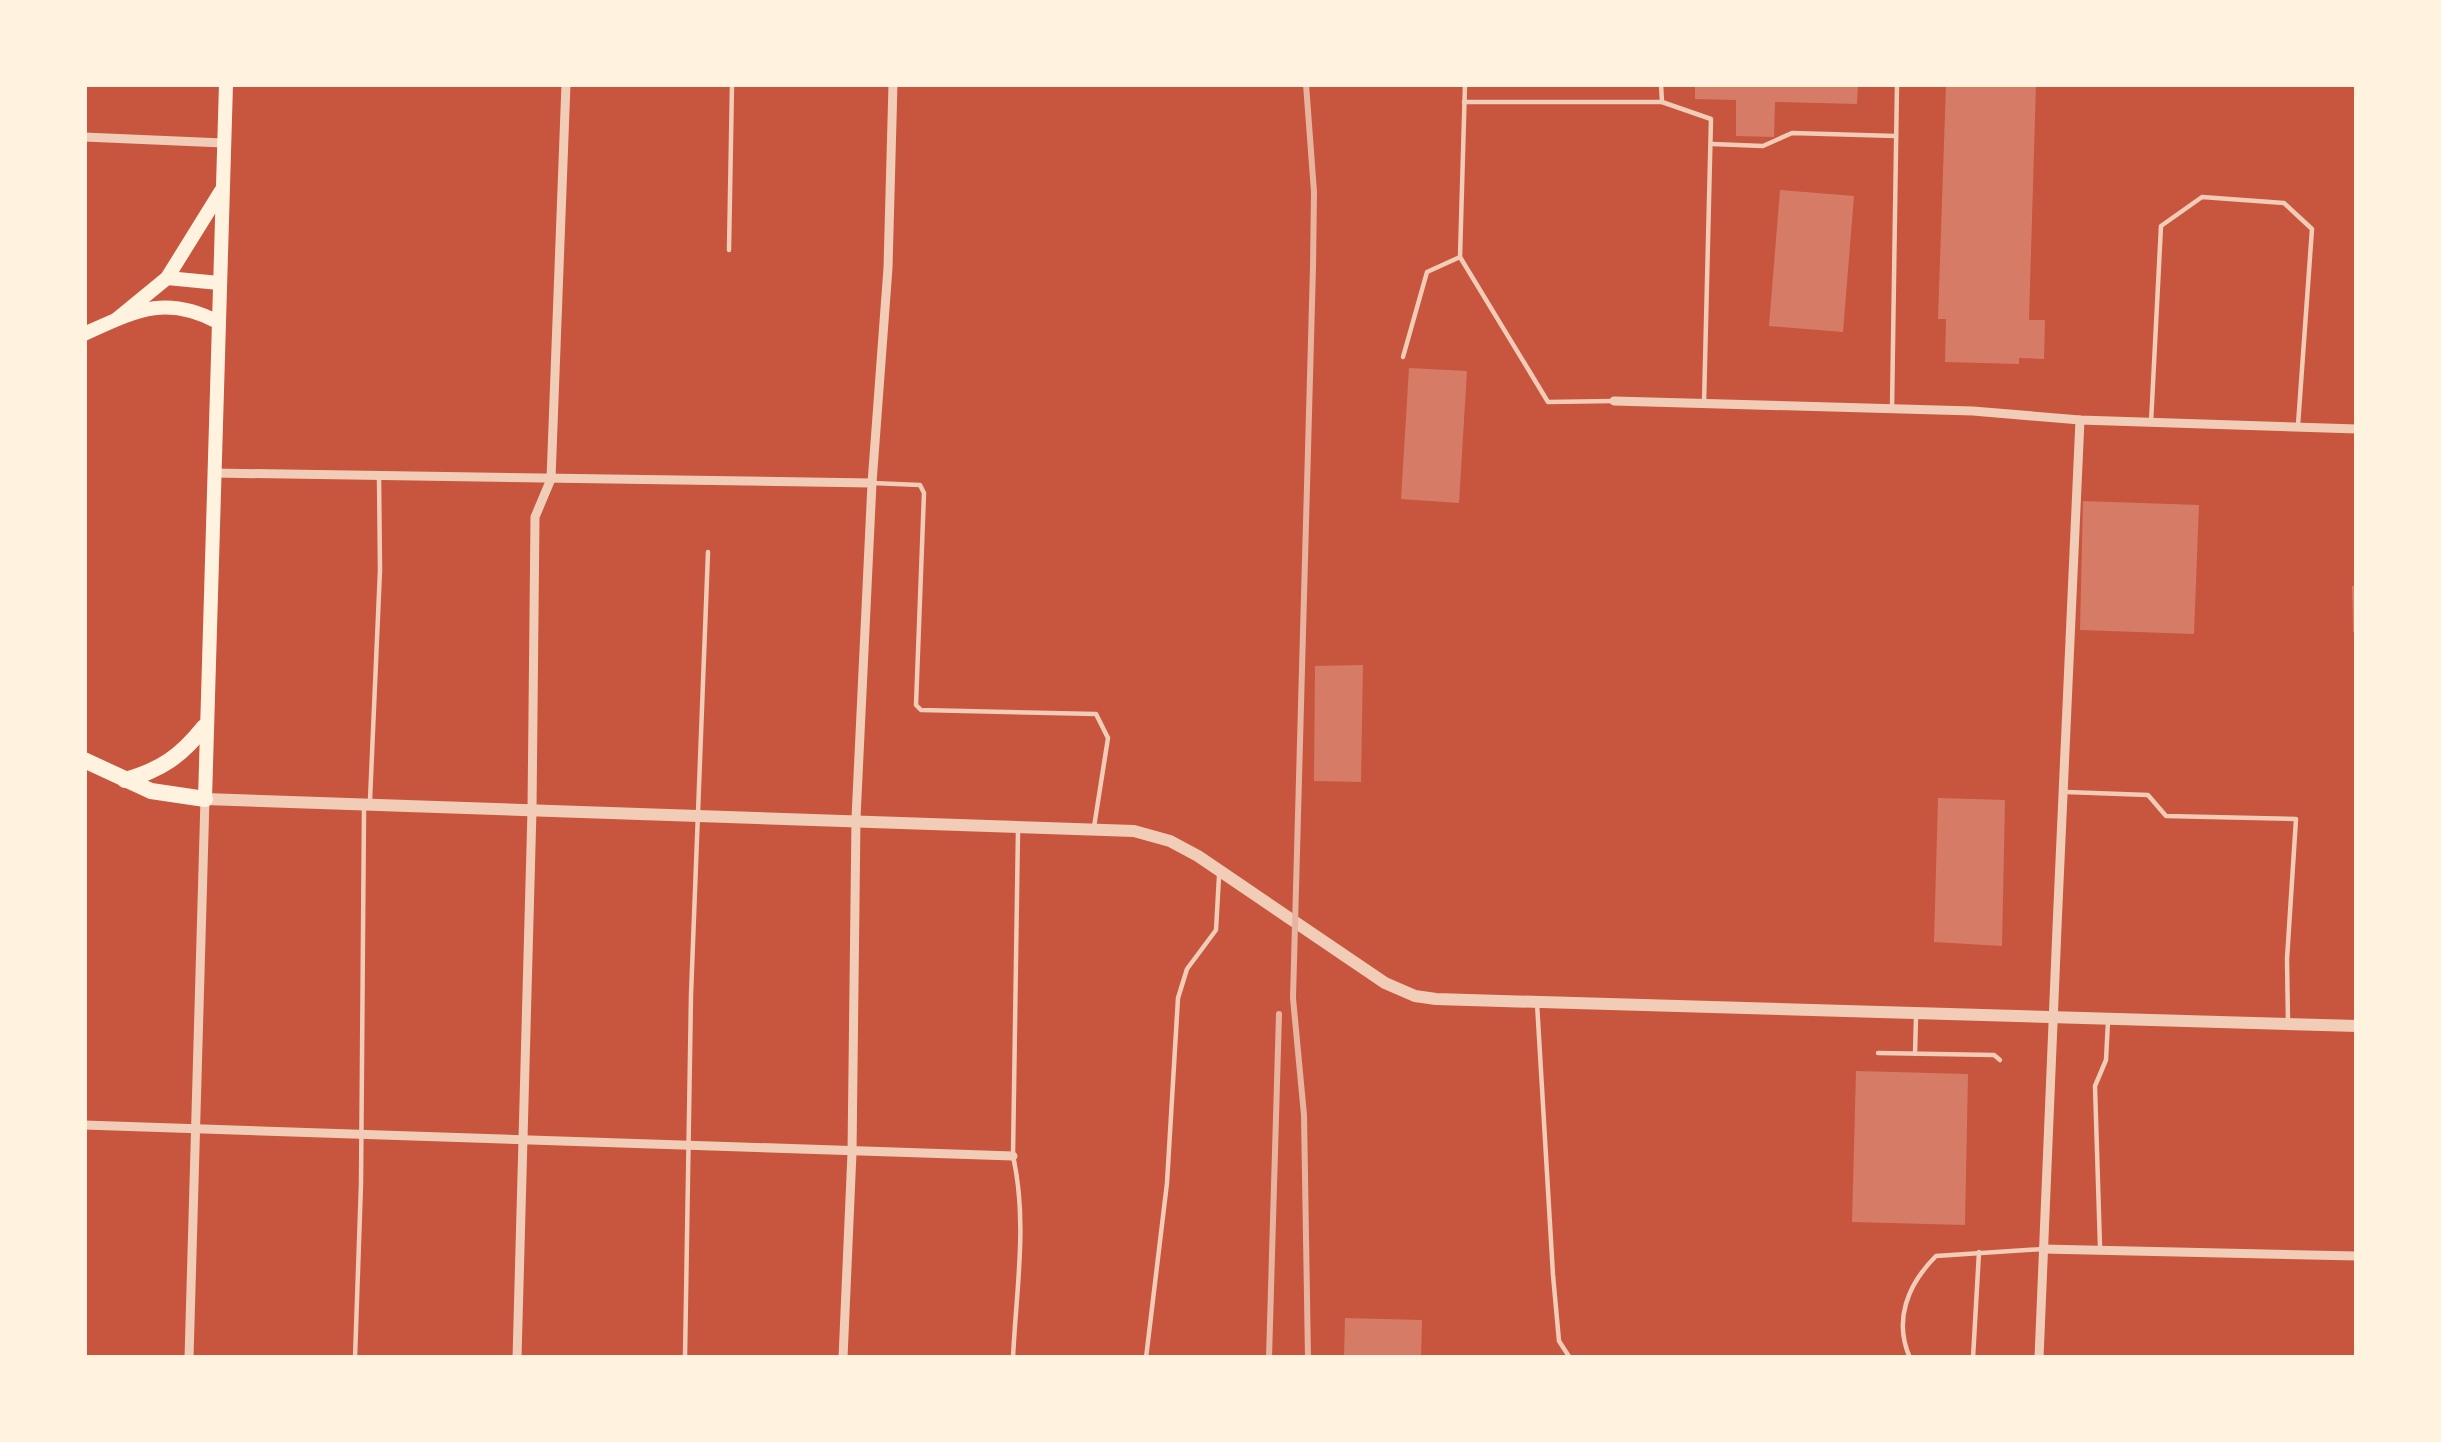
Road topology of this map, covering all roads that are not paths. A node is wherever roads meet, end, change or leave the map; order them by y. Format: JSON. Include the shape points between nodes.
{"nodes":[{"id":1,"x":226,"y":84,"type":"edge"},
{"id":2,"x":566,"y":84,"type":"edge"},
{"id":3,"x":732,"y":84,"type":"edge"},
{"id":4,"x":893,"y":84,"type":"edge"},
{"id":5,"x":1465,"y":84,"type":"edge"},
{"id":6,"x":1661,"y":84,"type":"edge"},
{"id":7,"x":1897,"y":84,"type":"edge"},
{"id":8,"x":1464,"y":102,"type":"junction"},
{"id":9,"x":1662,"y":102,"type":"junction"},
{"id":10,"x":1896,"y":136,"type":"junction"},
{"id":11,"x":84,"y":137,"type":"edge"},
{"id":12,"x":223,"y":143,"type":"junction"},
{"id":13,"x":1710,"y":144,"type":"junction"},
{"id":14,"x":221,"y":191,"type":"junction"},
{"id":15,"x":729,"y":250,"type":"dead end"},
{"id":16,"x":1460,"y":256,"type":"junction"},
{"id":17,"x":166,"y":278,"type":"junction"},
{"id":18,"x":219,"y":283,"type":"junction"},
{"id":19,"x":117,"y":319,"type":"junction"},
{"id":20,"x":218,"y":322,"type":"junction"},
{"id":21,"x":84,"y":334,"type":"edge"},
{"id":22,"x":1403,"y":357,"type":"dead end"},
{"id":23,"x":1614,"y":401,"type":"joint"},
{"id":24,"x":1704,"y":404,"type":"junction"},
{"id":25,"x":1892,"y":409,"type":"junction"},
{"id":26,"x":2080,"y":420,"type":"junction"},
{"id":27,"x":2151,"y":423,"type":"junction"},
{"id":28,"x":2298,"y":428,"type":"junction"},
{"id":29,"x":2357,"y":429,"type":"edge"},
{"id":30,"x":213,"y":473,"type":"junction"},
{"id":31,"x":379,"y":476,"type":"junction"},
{"id":32,"x":551,"y":479,"type":"junction"},
{"id":33,"x":872,"y":483,"type":"junction"},
{"id":34,"x":708,"y":552,"type":"dead end"},
{"id":35,"x":204,"y":727,"type":"junction"},
{"id":36,"x":84,"y":760,"type":"edge"},
{"id":37,"x":124,"y":780,"type":"junction"},
{"id":38,"x":2066,"y":792,"type":"junction"},
{"id":39,"x":205,"y":799,"type":"junction"},
{"id":40,"x":367,"y":804,"type":"junction"},
{"id":41,"x":532,"y":810,"type":"junction"},
{"id":42,"x":699,"y":816,"type":"junction"},
{"id":43,"x":856,"y":818,"type":"junction"},
{"id":44,"x":1018,"y":824,"type":"junction"},
{"id":45,"x":1094,"y":827,"type":"junction"},
{"id":46,"x":1220,"y":871,"type":"junction"},
{"id":47,"x":2357,"y":925,"type":"edge"},
{"id":48,"x":2357,"y":970,"type":"edge"},
{"id":49,"x":1537,"y":1003,"type":"junction"},
{"id":50,"x":1916,"y":1014,"type":"junction"},
{"id":51,"x":2050,"y":1019,"type":"junction"},
{"id":52,"x":2108,"y":1021,"type":"junction"},
{"id":53,"x":2288,"y":1022,"type":"junction"},
{"id":54,"x":2357,"y":1026,"type":"edge"},
{"id":55,"x":1878,"y":1052,"type":"dead end"},
{"id":56,"x":1915,"y":1054,"type":"junction"},
{"id":57,"x":2000,"y":1060,"type":"dead end"},
{"id":58,"x":84,"y":1125,"type":"edge"},
{"id":59,"x":195,"y":1129,"type":"junction"},
{"id":60,"x":361,"y":1134,"type":"junction"},
{"id":61,"x":522,"y":1140,"type":"junction"},
{"id":62,"x":689,"y":1145,"type":"junction"},
{"id":63,"x":852,"y":1153,"type":"junction"},
{"id":64,"x":1013,"y":1156,"type":"junction"},
{"id":65,"x":2043,"y":1249,"type":"junction"},
{"id":66,"x":2100,"y":1250,"type":"junction"},
{"id":67,"x":1979,"y":1252,"type":"junction"},
{"id":68,"x":2357,"y":1256,"type":"edge"},
{"id":69,"x":189,"y":1358,"type":"edge"},
{"id":70,"x":355,"y":1358,"type":"edge"},
{"id":71,"x":517,"y":1358,"type":"edge"},
{"id":72,"x":686,"y":1358,"type":"edge"},
{"id":73,"x":843,"y":1358,"type":"edge"},
{"id":74,"x":1013,"y":1358,"type":"edge"},
{"id":75,"x":1146,"y":1358,"type":"edge"},
{"id":76,"x":1570,"y":1358,"type":"edge"},
{"id":77,"x":1910,"y":1358,"type":"edge"},
{"id":78,"x":1973,"y":1358,"type":"edge"},
{"id":79,"x":2039,"y":1358,"type":"edge"}],
"edges":[{"from":1,"to":12,"type":"main road"},
{"from":2,"to":32,"type":"street"},
{"from":3,"to":15,"type":"lane"},
{"from":4,"to":33,"type":"street"},
{"from":5,"to":8,"type":"lane"},
{"from":6,"to":9,"type":"lane"},
{"from":7,"to":10,"type":"lane"},
{"from":8,"to":9,"type":"lane"},
{"from":8,"to":16,"type":"lane"},
{"from":9,"to":13,"type":"lane","via":[[1711,119]]},
{"from":10,"to":13,"type":"lane","via":[[1792,134],[1763,146]]},
{"from":10,"to":25,"type":"lane"},
{"from":11,"to":12,"type":"street"},
{"from":12,"to":14,"type":"main road"},
{"from":13,"to":24,"type":"lane"},
{"from":14,"to":17,"type":"main road"},
{"from":14,"to":18,"type":"main road"},
{"from":16,"to":22,"type":"lane","via":[[1427,272]]},
{"from":16,"to":23,"type":"lane","via":[[1548,402]]},
{"from":17,"to":18,"type":"main road"},
{"from":17,"to":19,"type":"main road"},
{"from":18,"to":20,"type":"main road"},
{"from":19,"to":20,"type":"main road","via":[[172,305]]},
{"from":19,"to":21,"type":"main road"},
{"from":20,"to":30,"type":"main road"},
{"from":23,"to":24,"type":"street"},
{"from":24,"to":25,"type":"street"},
{"from":25,"to":26,"type":"street"},
{"from":26,"to":27,"type":"street"},
{"from":26,"to":38,"type":"street"},
{"from":27,"to":28,"type":"street"},
{"from":27,"to":28,"type":"lane","via":[[2161,226],[2202,197],[2284,202],[2312,229]]},
{"from":28,"to":29,"type":"street"},
{"from":30,"to":31,"type":"street"},
{"from":30,"to":35,"type":"main road"},
{"from":31,"to":32,"type":"street"},
{"from":31,"to":40,"type":"lane"},
{"from":32,"to":33,"type":"street"},
{"from":32,"to":41,"type":"street","via":[[535,517]]},
{"from":33,"to":43,"type":"street"},
{"from":33,"to":45,"type":"lane","via":[[920,485],[924,493],[916,704],[1096,714],[1108,738]]},
{"from":34,"to":42,"type":"lane"},
{"from":35,"to":37,"type":"highway","via":[[182,755]]},
{"from":35,"to":39,"type":"main road"},
{"from":36,"to":37,"type":"highway"},
{"from":37,"to":39,"type":"highway"},
{"from":38,"to":51,"type":"street"},
{"from":38,"to":53,"type":"lane","via":[[2148,795],[2166,816],[2296,819]]},
{"from":39,"to":40,"type":"street"},
{"from":39,"to":59,"type":"street"},
{"from":40,"to":41,"type":"street"},
{"from":40,"to":60,"type":"lane"},
{"from":41,"to":42,"type":"street"},
{"from":41,"to":61,"type":"street"},
{"from":42,"to":43,"type":"street"},
{"from":42,"to":62,"type":"lane"},
{"from":43,"to":44,"type":"street"},
{"from":43,"to":63,"type":"street"},
{"from":44,"to":45,"type":"street"},
{"from":44,"to":64,"type":"lane"},
{"from":45,"to":46,"type":"street","via":[[1153,835]]},
{"from":46,"to":49,"type":"street","via":[[1415,996]]},
{"from":46,"to":75,"type":"lane","via":[[1216,930],[1187,969],[1178,998]]},
{"from":47,"to":48,"type":"lane"},
{"from":49,"to":50,"type":"street"},
{"from":49,"to":76,"type":"lane","via":[[1552,1275],[1559,1341]]},
{"from":50,"to":51,"type":"street"},
{"from":50,"to":56,"type":"lane"},
{"from":51,"to":52,"type":"street"},
{"from":51,"to":65,"type":"street"},
{"from":52,"to":53,"type":"street"},
{"from":52,"to":66,"type":"lane","via":[[2095,1086]]},
{"from":53,"to":54,"type":"street"},
{"from":55,"to":56,"type":"lane"},
{"from":56,"to":57,"type":"lane"},
{"from":58,"to":59,"type":"street"},
{"from":59,"to":60,"type":"street"},
{"from":59,"to":69,"type":"street"},
{"from":60,"to":61,"type":"street"},
{"from":60,"to":70,"type":"lane"},
{"from":61,"to":62,"type":"street"},
{"from":61,"to":71,"type":"street"},
{"from":62,"to":63,"type":"street"},
{"from":62,"to":72,"type":"lane"},
{"from":63,"to":64,"type":"street"},
{"from":63,"to":73,"type":"street"},
{"from":64,"to":74,"type":"lane","via":[[1021,1235]]},
{"from":65,"to":66,"type":"street"},
{"from":65,"to":67,"type":"lane"},
{"from":65,"to":79,"type":"street"},
{"from":66,"to":68,"type":"street"},
{"from":67,"to":77,"type":"lane","via":[[1936,1256],[1918,1274],[1902,1326]]},
{"from":67,"to":78,"type":"lane"}]}
